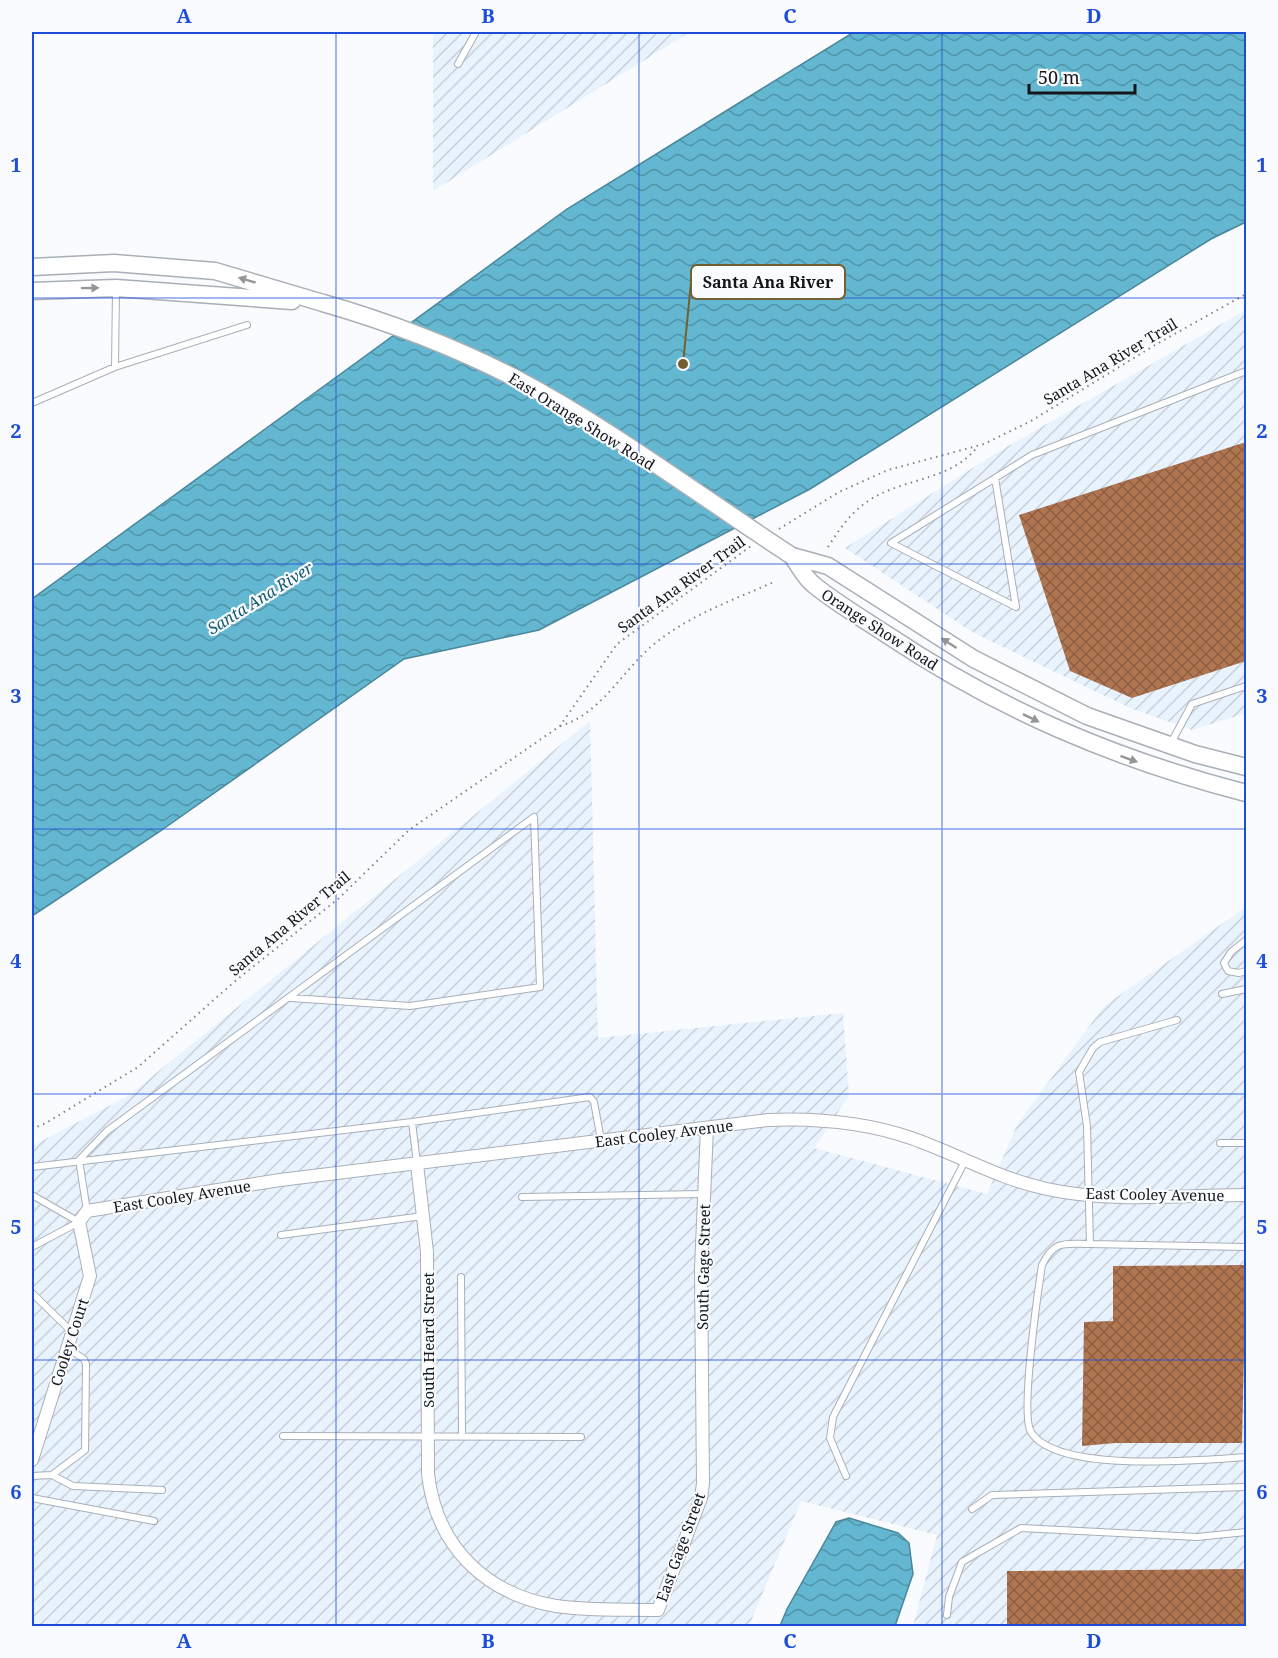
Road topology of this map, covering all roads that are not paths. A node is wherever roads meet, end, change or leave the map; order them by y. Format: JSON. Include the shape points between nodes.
{"nodes":[{"id":1,"x":476,"y":32,"type":"edge"},
{"id":2,"x":458,"y":64,"type":"dead end"},
{"id":3,"x":32,"y":267,"type":"edge"},
{"id":4,"x":116,"y":288,"type":"junction"},
{"id":5,"x":32,"y":291,"type":"edge"},
{"id":6,"x":323,"y":303,"type":"junction"},
{"id":7,"x":247,"y":325,"type":"dead end"},
{"id":8,"x":115,"y":367,"type":"junction"},
{"id":9,"x":1246,"y":371,"type":"edge"},
{"id":10,"x":32,"y":403,"type":"edge"},
{"id":11,"x":995,"y":478,"type":"junction"},
{"id":12,"x":792,"y":556,"type":"junction"},
{"id":13,"x":999,"y":673,"type":"junction"},
{"id":14,"x":1246,"y":686,"type":"edge"},
{"id":15,"x":988,"y":696,"type":"junction"},
{"id":16,"x":1169,"y":746,"type":"junction"},
{"id":17,"x":1246,"y":767,"type":"edge"},
{"id":18,"x":1246,"y":794,"type":"edge"},
{"id":19,"x":1246,"y":940,"type":"edge"},
{"id":20,"x":1246,"y":971,"type":"edge"},
{"id":21,"x":1246,"y":989,"type":"edge"},
{"id":22,"x":1222,"y":994,"type":"dead end"},
{"id":23,"x":291,"y":998,"type":"junction"},
{"id":24,"x":1177,"y":1020,"type":"dead end"},
{"id":25,"x":412,"y":1122,"type":"junction"},
{"id":26,"x":707,"y":1128,"type":"junction"},
{"id":27,"x":601,"y":1141,"type":"junction"},
{"id":28,"x":1220,"y":1143,"type":"dead end"},
{"id":29,"x":1246,"y":1143,"type":"edge"},
{"id":30,"x":79,"y":1160,"type":"junction"},
{"id":31,"x":965,"y":1161,"type":"junction"},
{"id":32,"x":417,"y":1164,"type":"junction"},
{"id":33,"x":32,"y":1167,"type":"edge"},
{"id":34,"x":704,"y":1194,"type":"junction"},
{"id":35,"x":1088,"y":1194,"type":"junction"},
{"id":36,"x":32,"y":1195,"type":"edge"},
{"id":37,"x":1246,"y":1195,"type":"edge"},
{"id":38,"x":522,"y":1197,"type":"dead end"},
{"id":39,"x":87,"y":1211,"type":"junction"},
{"id":40,"x":424,"y":1216,"type":"junction"},
{"id":41,"x":79,"y":1222,"type":"junction"},
{"id":42,"x":281,"y":1235,"type":"dead end"},
{"id":43,"x":1090,"y":1244,"type":"junction"},
{"id":44,"x":32,"y":1247,"type":"edge"},
{"id":45,"x":1246,"y":1247,"type":"edge"},
{"id":46,"x":462,"y":1277,"type":"dead end"},
{"id":47,"x":32,"y":1293,"type":"edge"},
{"id":48,"x":72,"y":1332,"type":"junction"},
{"id":49,"x":67,"y":1348,"type":"junction"},
{"id":50,"x":702,"y":1406,"type":"joint"},
{"id":51,"x":283,"y":1436,"type":"dead end"},
{"id":52,"x":428,"y":1436,"type":"junction"},
{"id":53,"x":462,"y":1436,"type":"junction"},
{"id":54,"x":580,"y":1437,"type":"dead end"},
{"id":55,"x":1246,"y":1457,"type":"edge"},
{"id":56,"x":32,"y":1460,"type":"edge"},
{"id":57,"x":52,"y":1474,"type":"junction"},
{"id":58,"x":32,"y":1476,"type":"edge"},
{"id":59,"x":846,"y":1476,"type":"dead end"},
{"id":60,"x":1246,"y":1487,"type":"edge"},
{"id":61,"x":162,"y":1490,"type":"dead end"},
{"id":62,"x":32,"y":1498,"type":"edge"},
{"id":63,"x":972,"y":1509,"type":"dead end"},
{"id":64,"x":436,"y":1516,"type":"joint"},
{"id":65,"x":154,"y":1521,"type":"dead end"},
{"id":66,"x":1246,"y":1532,"type":"edge"},
{"id":67,"x":947,"y":1615,"type":"dead end"}],
"edges":[{"from":1,"to":2,"type":"lane"},
{"from":6,"to":3,"type":"main road","name":"East Orange Show Road","one_way":true,"via":[[215,271],[114,263]]},
{"from":5,"to":4,"type":"main road","name":"East Orange Show Road","one_way":true},
{"from":4,"to":6,"type":"main road","name":"East Orange Show Road"},
{"from":4,"to":8,"type":"lane"},
{"from":6,"to":12,"type":"main road","name":"East Orange Show Road","bridge":true,"via":[[430,338],[514,378],[584,419]]},
{"from":7,"to":8,"type":"lane"},
{"from":8,"to":10,"type":"lane"},
{"from":9,"to":11,"type":"lane","via":[[1032,455]]},
{"from":11,"to":11,"type":"lane","via":[[891,543],[1016,607],[1014,595]]},
{"from":13,"to":12,"type":"main road","name":"Orange Show Road","one_way":true,"via":[[828,566]]},
{"from":12,"to":15,"type":"main road","name":"Orange Show Road","via":[[812,584]]},
{"from":13,"to":15,"type":"main road"},
{"from":13,"to":16,"type":"main road","name":"Orange Show Road","via":[[1087,716]]},
{"from":14,"to":16,"type":"lane","via":[[1192,704]]},
{"from":15,"to":18,"type":"main road","name":"Orange Show Road","one_way":true,"via":[[1036,721],[1129,759]]},
{"from":16,"to":17,"type":"main road","name":"Orange Show Road"},
{"from":19,"to":20,"type":"lane","via":[[1224,963],[1228,971]]},
{"from":21,"to":22,"type":"lane"},
{"from":23,"to":23,"type":"lane","via":[[506,838],[534,818],[540,987],[410,1006]]},
{"from":23,"to":30,"type":"lane","via":[[107,1131]]},
{"from":24,"to":35,"type":"lane","via":[[1100,1042],[1079,1072],[1087,1126]]},
{"from":25,"to":27,"type":"lane","via":[[590,1097]]},
{"from":25,"to":30,"type":"lane"},
{"from":25,"to":32,"type":"lane"},
{"from":26,"to":27,"type":"street","name":"East Cooley Avenue"},
{"from":26,"to":31,"type":"street","name":"East Cooley Avenue","via":[[777,1119],[847,1122],[912,1138]]},
{"from":26,"to":34,"type":"street","name":"South Gage Street"},
{"from":27,"to":32,"type":"street","name":"East Cooley Avenue"},
{"from":28,"to":29,"type":"lane"},
{"from":30,"to":33,"type":"lane"},
{"from":30,"to":39,"type":"lane"},
{"from":31,"to":35,"type":"street","name":"East Cooley Avenue","via":[[1011,1180]]},
{"from":31,"to":59,"type":"lane","via":[[833,1418],[830,1438]]},
{"from":32,"to":39,"type":"street","name":"East Cooley Avenue","via":[[280,1180]]},
{"from":32,"to":40,"type":"street","name":"South Heard Street"},
{"from":34,"to":38,"type":"lane"},
{"from":34,"to":50,"type":"street","name":"South Gage Street"},
{"from":35,"to":37,"type":"street","name":"East Cooley Avenue"},
{"from":35,"to":43,"type":"lane"},
{"from":36,"to":41,"type":"lane"},
{"from":39,"to":41,"type":"street"},
{"from":40,"to":42,"type":"lane"},
{"from":40,"to":52,"type":"street","name":"South Heard Street"},
{"from":41,"to":44,"type":"lane"},
{"from":41,"to":48,"type":"street","name":"Cooley Court","via":[[90,1276]]},
{"from":43,"to":45,"type":"lane"},
{"from":43,"to":55,"type":"lane","via":[[1060,1244],[1049,1250],[1042,1265],[1027,1405],[1029,1430],[1050,1447],[1085,1459]]},
{"from":46,"to":53,"type":"lane"},
{"from":47,"to":48,"type":"lane"},
{"from":48,"to":49,"type":"street","name":"Cooley Court"},
{"from":49,"to":56,"type":"street","name":"Cooley Court"},
{"from":49,"to":57,"type":"lane","via":[[86,1364],[85,1450]]},
{"from":50,"to":64,"type":"street","name":"East Gage Street","via":[[701,1498],[658,1610],[553,1606],[511,1591],[463,1559]]},
{"from":51,"to":52,"type":"lane"},
{"from":52,"to":53,"type":"lane"},
{"from":52,"to":64,"type":"street","name":"South Heard Street","via":[[428,1474]]},
{"from":53,"to":54,"type":"lane"},
{"from":57,"to":58,"type":"lane"},
{"from":57,"to":61,"type":"lane","via":[[73,1486]]},
{"from":60,"to":63,"type":"lane","via":[[992,1495]]},
{"from":62,"to":65,"type":"lane"},
{"from":66,"to":67,"type":"lane","via":[[1197,1537],[1021,1528],[962,1562]]}]}
